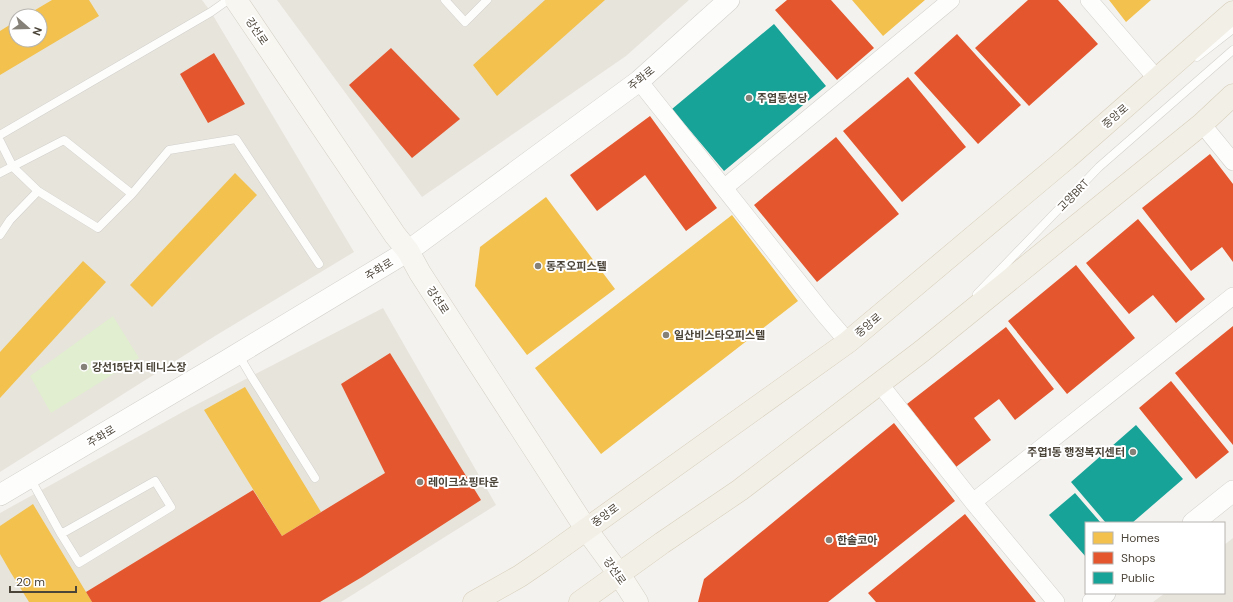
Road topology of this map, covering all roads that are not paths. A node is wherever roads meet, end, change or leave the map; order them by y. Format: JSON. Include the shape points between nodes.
{"nodes":[{"id":1,"x":228,"y":0,"type":"edge"},
{"id":2,"x":236,"y":0,"type":"edge"},
{"id":3,"x":445,"y":0,"type":"edge"},
{"id":4,"x":487,"y":0,"type":"edge"},
{"id":5,"x":729,"y":0,"type":"edge"},
{"id":6,"x":951,"y":0,"type":"edge"},
{"id":7,"x":1089,"y":0,"type":"edge"},
{"id":8,"x":1233,"y":12,"type":"edge"},
{"id":9,"x":1233,"y":30,"type":"edge"},
{"id":10,"x":1233,"y":50,"type":"edge"},
{"id":11,"x":1190,"y":63,"type":"dead end"},
{"id":12,"x":1164,"y":78,"type":"junction"},
{"id":13,"x":639,"y":81,"type":"junction"},
{"id":14,"x":1233,"y":95,"type":"edge"},
{"id":15,"x":1202,"y":124,"type":"junction"},
{"id":16,"x":0,"y":135,"type":"edge"},
{"id":17,"x":0,"y":141,"type":"edge"},
{"id":18,"x":1233,"y":162,"type":"edge"},
{"id":19,"x":13,"y":167,"type":"junction"},
{"id":20,"x":0,"y":173,"type":"edge"},
{"id":21,"x":724,"y":188,"type":"junction"},
{"id":22,"x":38,"y":191,"type":"junction"},
{"id":23,"x":132,"y":194,"type":"junction"},
{"id":24,"x":0,"y":235,"type":"edge"},
{"id":25,"x":408,"y":251,"type":"junction"},
{"id":26,"x":319,"y":264,"type":"dead end"},
{"id":27,"x":1233,"y":296,"type":"edge"},
{"id":28,"x":848,"y":342,"type":"junction"},
{"id":29,"x":922,"y":350,"type":"junction"},
{"id":30,"x":238,"y":353,"type":"junction"},
{"id":31,"x":879,"y":383,"type":"junction"},
{"id":32,"x":30,"y":478,"type":"junction"},
{"id":33,"x":315,"y":478,"type":"dead end"},
{"id":34,"x":1233,"y":491,"type":"edge"},
{"id":35,"x":0,"y":495,"type":"edge"},
{"id":36,"x":973,"y":502,"type":"junction"},
{"id":37,"x":1194,"y":522,"type":"edge"},
{"id":38,"x":586,"y":529,"type":"junction"},
{"id":39,"x":60,"y":534,"type":"junction"},
{"id":40,"x":618,"y":574,"type":"junction"},
{"id":41,"x":520,"y":576,"type":"junction"},
{"id":42,"x":1104,"y":594,"type":"edge"},
{"id":43,"x":498,"y":597,"type":"dead end"},
{"id":44,"x":474,"y":602,"type":"edge"},
{"id":45,"x":580,"y":602,"type":"edge"},
{"id":46,"x":637,"y":602,"type":"edge"},
{"id":47,"x":1056,"y":602,"type":"edge"},
{"id":48,"x":1093,"y":602,"type":"edge"}],
"edges":[{"from":1,"to":16,"type":"lane"},
{"from":2,"to":25,"type":"main road","name":"강선로"},
{"from":3,"to":4,"type":"lane","via":[[465,22]]},
{"from":5,"to":13,"type":"street","name":"주화로"},
{"from":6,"to":21,"type":"street"},
{"from":7,"to":12,"type":"street"},
{"from":8,"to":12,"type":"main road","name":"중앙로"},
{"from":9,"to":11,"type":"lane"},
{"from":10,"to":29,"type":"lane","name":"고양BRT","via":[[1099,168]]},
{"from":12,"to":28,"type":"main road","name":"중앙로"},
{"from":13,"to":21,"type":"street"},
{"from":13,"to":25,"type":"street","name":"주화로"},
{"from":14,"to":15,"type":"main road"},
{"from":15,"to":18,"type":"street"},
{"from":15,"to":29,"type":"main road"},
{"from":17,"to":19,"type":"lane"},
{"from":19,"to":20,"type":"lane"},
{"from":19,"to":22,"type":"lane"},
{"from":19,"to":23,"type":"lane","via":[[64,140]]},
{"from":21,"to":28,"type":"street"},
{"from":22,"to":23,"type":"lane","via":[[98,228]]},
{"from":22,"to":24,"type":"lane","via":[[10,220]]},
{"from":23,"to":26,"type":"lane","via":[[169,150],[236,139]]},
{"from":25,"to":30,"type":"street","name":"주화로"},
{"from":25,"to":38,"type":"main road","name":"강선로"},
{"from":27,"to":36,"type":"street"},
{"from":28,"to":38,"type":"main road","name":"중앙로"},
{"from":29,"to":31,"type":"main road"},
{"from":30,"to":32,"type":"street","name":"주화로"},
{"from":30,"to":33,"type":"lane"},
{"from":31,"to":36,"type":"street"},
{"from":31,"to":40,"type":"main road","via":[[740,490]]},
{"from":32,"to":35,"type":"street","name":"주화로"},
{"from":32,"to":39,"type":"lane"},
{"from":34,"to":37,"type":"street"},
{"from":36,"to":47,"type":"street"},
{"from":38,"to":40,"type":"main road","name":"강선로"},
{"from":38,"to":41,"type":"main road","name":"중앙로"},
{"from":39,"to":39,"type":"lane","via":[[79,563],[171,507],[155,481]]},
{"from":40,"to":45,"type":"main road"},
{"from":40,"to":46,"type":"main road","name":"강선로"},
{"from":41,"to":43,"type":"lane"},
{"from":41,"to":44,"type":"main road","name":"중앙로"},
{"from":42,"to":48,"type":"street"}]}
